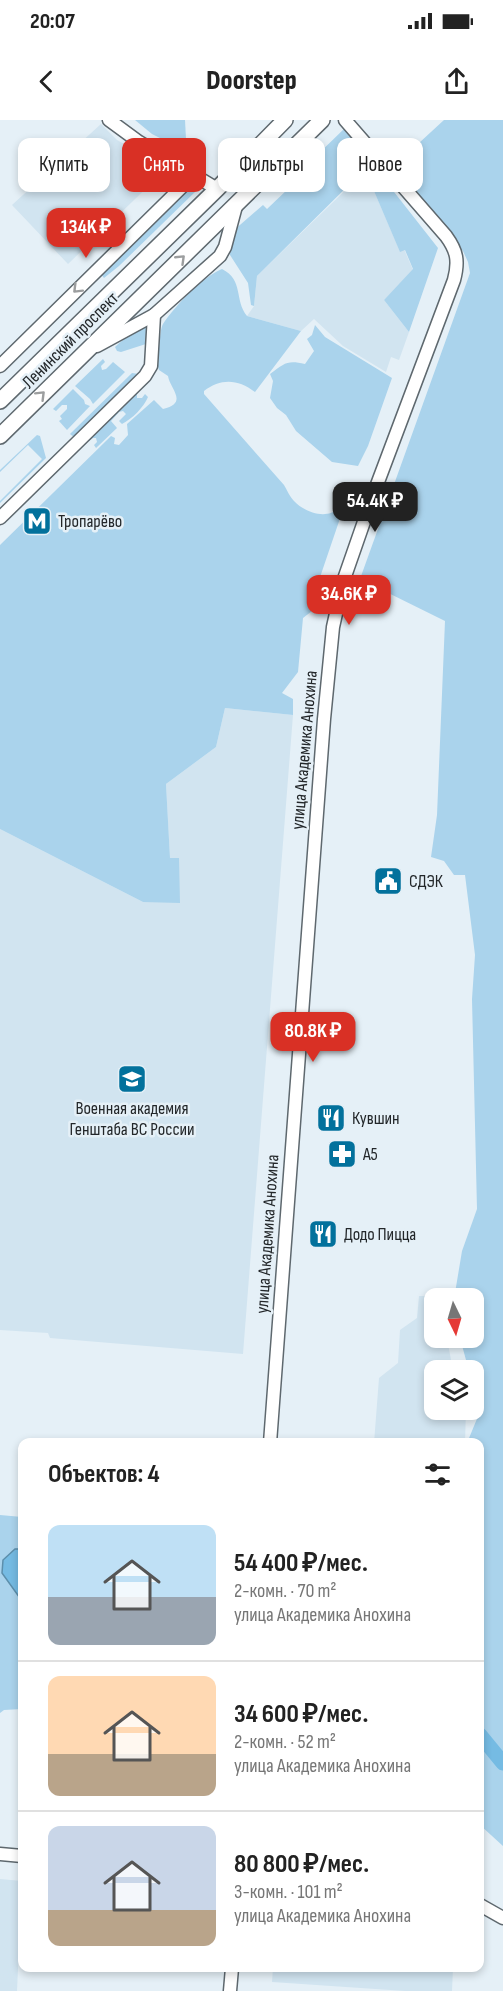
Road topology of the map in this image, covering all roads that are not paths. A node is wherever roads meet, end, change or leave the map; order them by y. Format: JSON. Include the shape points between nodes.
{"nodes":[{"id":1,"x":109,"y":120,"type":"edge"},
{"id":2,"x":285,"y":120,"type":"edge"},
{"id":3,"x":322,"y":120,"type":"edge"},
{"id":4,"x":345,"y":120,"type":"edge"},
{"id":5,"x":275,"y":127,"type":"edge"},
{"id":6,"x":134,"y":138,"type":"edge"},
{"id":7,"x":206,"y":182,"type":"edge"},
{"id":8,"x":217,"y":189,"type":"junction"},
{"id":9,"x":177,"y":192,"type":"edge"},
{"id":10,"x":236,"y":206,"type":"junction"},
{"id":11,"x":154,"y":315,"type":"junction"},
{"id":12,"x":83,"y":354,"type":"junction"},
{"id":13,"x":0,"y":366,"type":"edge"},
{"id":14,"x":0,"y":401,"type":"edge"},
{"id":15,"x":0,"y":436,"type":"edge"},
{"id":16,"x":0,"y":518,"type":"edge"},
{"id":17,"x":270,"y":1438,"type":"edge"},
{"id":18,"x":0,"y":1854,"type":"edge"},
{"id":19,"x":18,"y":1856,"type":"edge"},
{"id":20,"x":484,"y":1907,"type":"edge"},
{"id":21,"x":503,"y":1918,"type":"edge"},
{"id":22,"x":232,"y":1972,"type":"edge"},
{"id":23,"x":230,"y":1991,"type":"edge"}],
"edges":[{"from":1,"to":6,"type":"street"},
{"from":2,"to":5,"type":"main road","name":"Ленинский проспект"},
{"from":3,"to":10,"type":"main road","name":"Ленинский проспект"},
{"from":4,"to":17,"type":"street","name":"улица Академика Анохина","via":[[446,236],[458,266],[347,567],[335,617]]},
{"from":5,"to":8,"type":"main road","name":"Ленинский проспект"},
{"from":7,"to":8,"type":"street"},
{"from":8,"to":14,"type":"main road","name":"Ленинский проспект"},
{"from":9,"to":13,"type":"street","one_way":true},
{"from":10,"to":11,"type":"street","via":[[220,256]]},
{"from":12,"to":10,"type":"main road","name":"Ленинский проспект","one_way":true},
{"from":11,"to":12,"type":"street"},
{"from":11,"to":16,"type":"street","via":[[151,366],[143,377]]},
{"from":15,"to":12,"type":"main road","name":"Ленинский проспект","one_way":true},
{"from":18,"to":19,"type":"street"},
{"from":20,"to":21,"type":"street"},
{"from":22,"to":23,"type":"street"}]}
